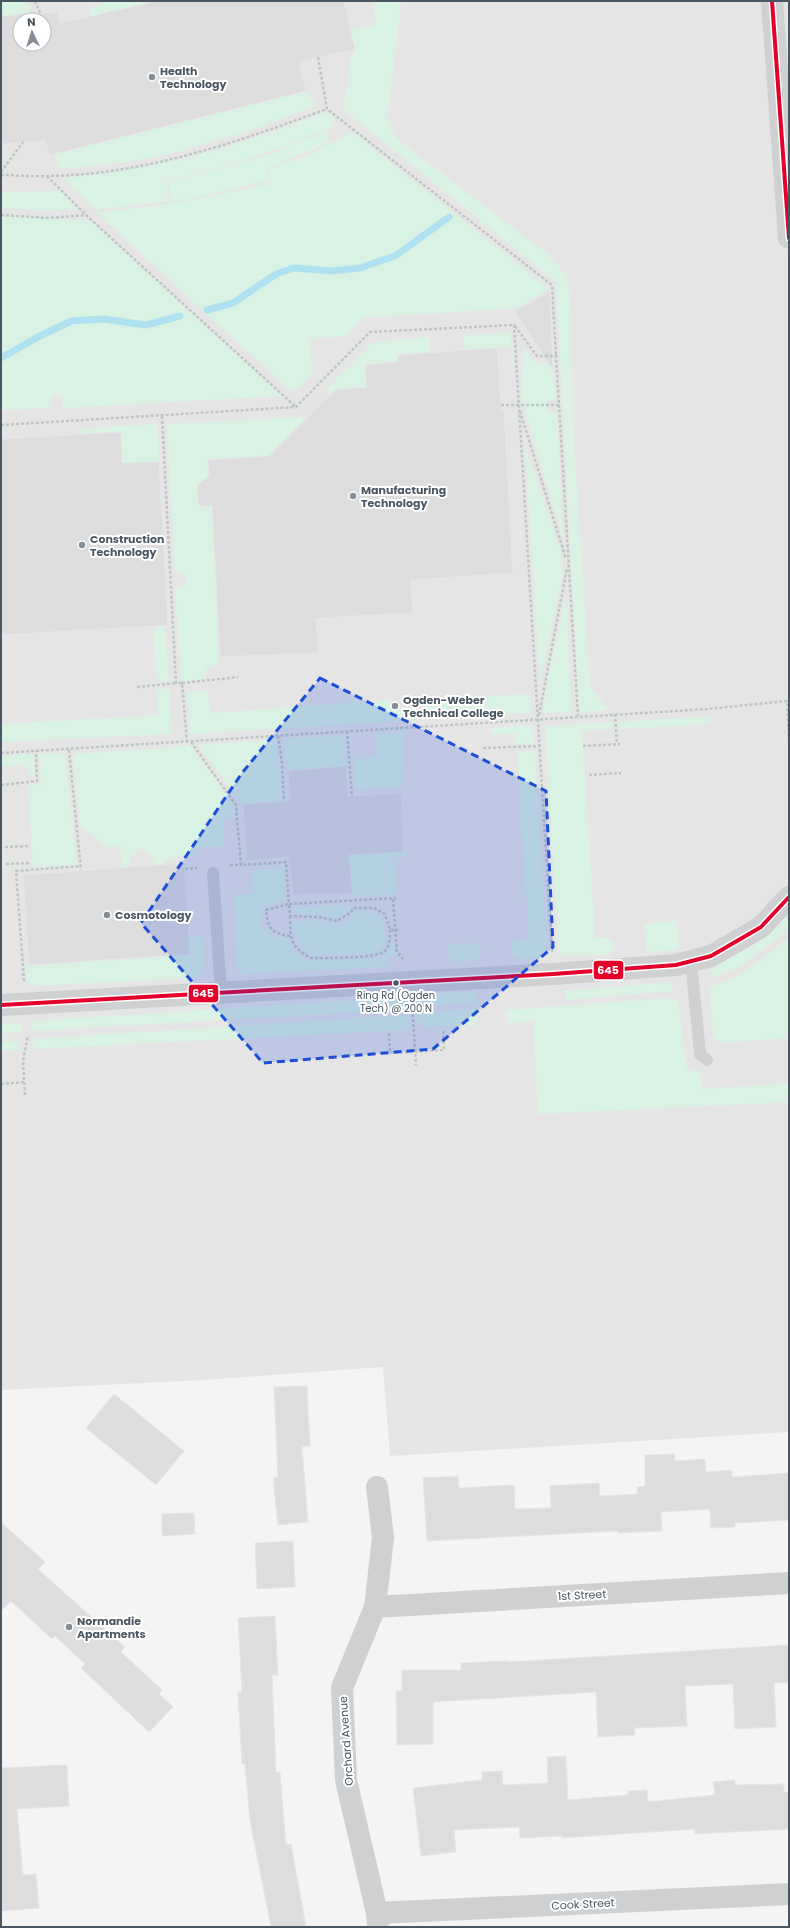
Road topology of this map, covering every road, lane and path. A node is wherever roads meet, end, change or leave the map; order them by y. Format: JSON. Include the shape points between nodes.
{"nodes":[{"id":1,"x":35,"y":1,"type":"edge"},
{"id":2,"x":772,"y":1,"type":"edge"},
{"id":3,"x":40,"y":12,"type":"edge"},
{"id":4,"x":318,"y":57,"type":"dead end"},
{"id":5,"x":327,"y":109,"type":"junction"},
{"id":6,"x":23,"y":142,"type":"dead end"},
{"id":7,"x":1,"y":173,"type":"edge"},
{"id":8,"x":47,"y":176,"type":"junction"},
{"id":9,"x":1,"y":215,"type":"edge"},
{"id":10,"x":86,"y":215,"type":"junction"},
{"id":11,"x":789,"y":238,"type":"edge"},
{"id":12,"x":514,"y":325,"type":"junction"},
{"id":13,"x":556,"y":356,"type":"junction"},
{"id":14,"x":501,"y":405,"type":"dead end"},
{"id":15,"x":558,"y":405,"type":"junction"},
{"id":16,"x":296,"y":407,"type":"junction"},
{"id":17,"x":519,"y":408,"type":"junction"},
{"id":18,"x":162,"y":416,"type":"junction"},
{"id":19,"x":1,"y":425,"type":"edge"},
{"id":20,"x":568,"y":564,"type":"junction"},
{"id":21,"x":238,"y":677,"type":"dead end"},
{"id":22,"x":176,"y":683,"type":"junction"},
{"id":23,"x":182,"y":683,"type":"junction"},
{"id":24,"x":137,"y":687,"type":"dead end"},
{"id":25,"x":615,"y":714,"type":"junction"},
{"id":26,"x":578,"y":716,"type":"junction"},
{"id":27,"x":538,"y":719,"type":"junction"},
{"id":28,"x":347,"y":731,"type":"junction"},
{"id":29,"x":278,"y":736,"type":"junction"},
{"id":30,"x":191,"y":741,"type":"junction"},
{"id":31,"x":187,"y":742,"type":"junction"},
{"id":32,"x":789,"y":743,"type":"edge"},
{"id":33,"x":540,"y":746,"type":"junction"},
{"id":34,"x":584,"y":746,"type":"dead end"},
{"id":35,"x":483,"y":748,"type":"dead end"},
{"id":36,"x":69,"y":750,"type":"junction"},
{"id":37,"x":36,"y":751,"type":"junction"},
{"id":38,"x":1,"y":753,"type":"edge"},
{"id":39,"x":621,"y":773,"type":"dead end"},
{"id":40,"x":588,"y":775,"type":"dead end"},
{"id":41,"x":1,"y":785,"type":"edge"},
{"id":42,"x":352,"y":797,"type":"dead end"},
{"id":43,"x":284,"y":801,"type":"dead end"},
{"id":44,"x":30,"y":846,"type":"dead end"},
{"id":45,"x":5,"y":847,"type":"dead end"},
{"id":46,"x":6,"y":864,"type":"dead end"},
{"id":47,"x":31,"y":864,"type":"dead end"},
{"id":48,"x":81,"y":866,"type":"junction"},
{"id":49,"x":81,"y":870,"type":"dead end"},
{"id":50,"x":213,"y":873,"type":"dead end"},
{"id":51,"x":789,"y":897,"type":"edge"},
{"id":52,"x":289,"y":904,"type":"junction"},
{"id":53,"x":290,"y":916,"type":"junction"},
{"id":54,"x":390,"y":930,"type":"junction"},
{"id":55,"x":397,"y":930,"type":"junction"},
{"id":56,"x":290,"y":936,"type":"junction"},
{"id":57,"x":553,"y":957,"type":"dead end"},
{"id":58,"x":403,"y":960,"type":"dead end"},
{"id":59,"x":691,"y":961,"type":"junction"},
{"id":60,"x":24,"y":984,"type":"dead end"},
{"id":61,"x":221,"y":992,"type":"junction"},
{"id":62,"x":412,"y":1001,"type":"dead end"},
{"id":63,"x":1,"y":1005,"type":"edge"},
{"id":64,"x":443,"y":1030,"type":"dead end"},
{"id":65,"x":389,"y":1033,"type":"dead end"},
{"id":66,"x":28,"y":1035,"type":"dead end"},
{"id":67,"x":415,"y":1052,"type":"junction"},
{"id":68,"x":707,"y":1060,"type":"dead end"},
{"id":69,"x":416,"y":1064,"type":"dead end"},
{"id":70,"x":24,"y":1082,"type":"junction"},
{"id":71,"x":1,"y":1084,"type":"edge"},
{"id":72,"x":25,"y":1095,"type":"dead end"},
{"id":73,"x":377,"y":1487,"type":"dead end"},
{"id":74,"x":789,"y":1583,"type":"edge"},
{"id":75,"x":375,"y":1607,"type":"junction"},
{"id":76,"x":789,"y":1894,"type":"edge"},
{"id":77,"x":378,"y":1920,"type":"edge"}],
"edges":[{"from":1,"to":3,"type":"path"},
{"from":2,"to":11,"type":"street"},
{"from":4,"to":5,"type":"path"},
{"from":5,"to":8,"type":"path","via":[[208,150],[158,162]]},
{"from":5,"to":13,"type":"path","via":[[552,285]]},
{"from":6,"to":7,"type":"path"},
{"from":7,"to":8,"type":"path"},
{"from":8,"to":10,"type":"path"},
{"from":9,"to":10,"type":"path","via":[[49,218]]},
{"from":10,"to":16,"type":"path"},
{"from":12,"to":13,"type":"path","via":[[537,356]]},
{"from":12,"to":16,"type":"path","via":[[370,332]]},
{"from":12,"to":17,"type":"path"},
{"from":13,"to":15,"type":"path"},
{"from":14,"to":15,"type":"path","bridge":true},
{"from":15,"to":20,"type":"path"},
{"from":16,"to":18,"type":"path"},
{"from":17,"to":20,"type":"path"},
{"from":17,"to":27,"type":"path"},
{"from":18,"to":19,"type":"path"},
{"from":18,"to":22,"type":"path"},
{"from":20,"to":26,"type":"path"},
{"from":20,"to":27,"type":"path"},
{"from":21,"to":23,"type":"path"},
{"from":22,"to":23,"type":"path"},
{"from":22,"to":24,"type":"path"},
{"from":23,"to":31,"type":"path"},
{"from":25,"to":26,"type":"path"},
{"from":25,"to":32,"type":"path","via":[[787,701]]},
{"from":25,"to":34,"type":"path","via":[[618,744]]},
{"from":26,"to":27,"type":"path"},
{"from":27,"to":28,"type":"path"},
{"from":27,"to":33,"type":"path"},
{"from":28,"to":29,"type":"path"},
{"from":28,"to":42,"type":"path"},
{"from":29,"to":30,"type":"path"},
{"from":29,"to":43,"type":"path"},
{"from":30,"to":31,"type":"path"},
{"from":30,"to":52,"type":"path","via":[[236,804],[241,864],[286,862]]},
{"from":31,"to":36,"type":"path"},
{"from":33,"to":35,"type":"path"},
{"from":33,"to":57,"type":"path"},
{"from":36,"to":37,"type":"path"},
{"from":36,"to":48,"type":"path"},
{"from":37,"to":38,"type":"path"},
{"from":37,"to":41,"type":"path","via":[[37,781]]},
{"from":39,"to":40,"type":"path"},
{"from":44,"to":45,"type":"path"},
{"from":46,"to":47,"type":"path"},
{"from":48,"to":49,"type":"path"},
{"from":48,"to":60,"type":"path","via":[[16,871]]},
{"from":50,"to":61,"type":"lane"},
{"from":51,"to":59,"type":"street","via":[[761,927],[711,956]]},
{"from":52,"to":53,"type":"path"},
{"from":52,"to":55,"type":"path","via":[[395,898]]},
{"from":52,"to":56,"type":"path","via":[[266,910],[271,929],[278,934]]},
{"from":53,"to":54,"type":"path","via":[[319,917],[337,921],[354,908],[374,908],[385,914]]},
{"from":53,"to":56,"type":"path"},
{"from":54,"to":55,"type":"path"},
{"from":54,"to":56,"type":"path","via":[[390,941],[385,950],[376,955],[311,958],[293,944]]},
{"from":55,"to":58,"type":"path","via":[[397,952]]},
{"from":59,"to":61,"type":"street","via":[[676,965],[553,974]]},
{"from":59,"to":68,"type":"lane","via":[[700,1054]]},
{"from":61,"to":63,"type":"street"},
{"from":62,"to":67,"type":"path"},
{"from":64,"to":67,"type":"path","via":[[444,1050]]},
{"from":65,"to":67,"type":"path","via":[[390,1053]]},
{"from":66,"to":70,"type":"path","via":[[23,1061]]},
{"from":67,"to":69,"type":"path"},
{"from":70,"to":71,"type":"path"},
{"from":70,"to":72,"type":"path"},
{"from":73,"to":75,"type":"street","name":"Orchard Avenue","via":[[383,1538]]},
{"from":74,"to":75,"type":"street","name":"1st Street"},
{"from":75,"to":77,"type":"street","name":"Orchard Avenue","via":[[342,1688],[346,1780]]},
{"from":76,"to":77,"type":"street","name":"Cook Street"}]}
